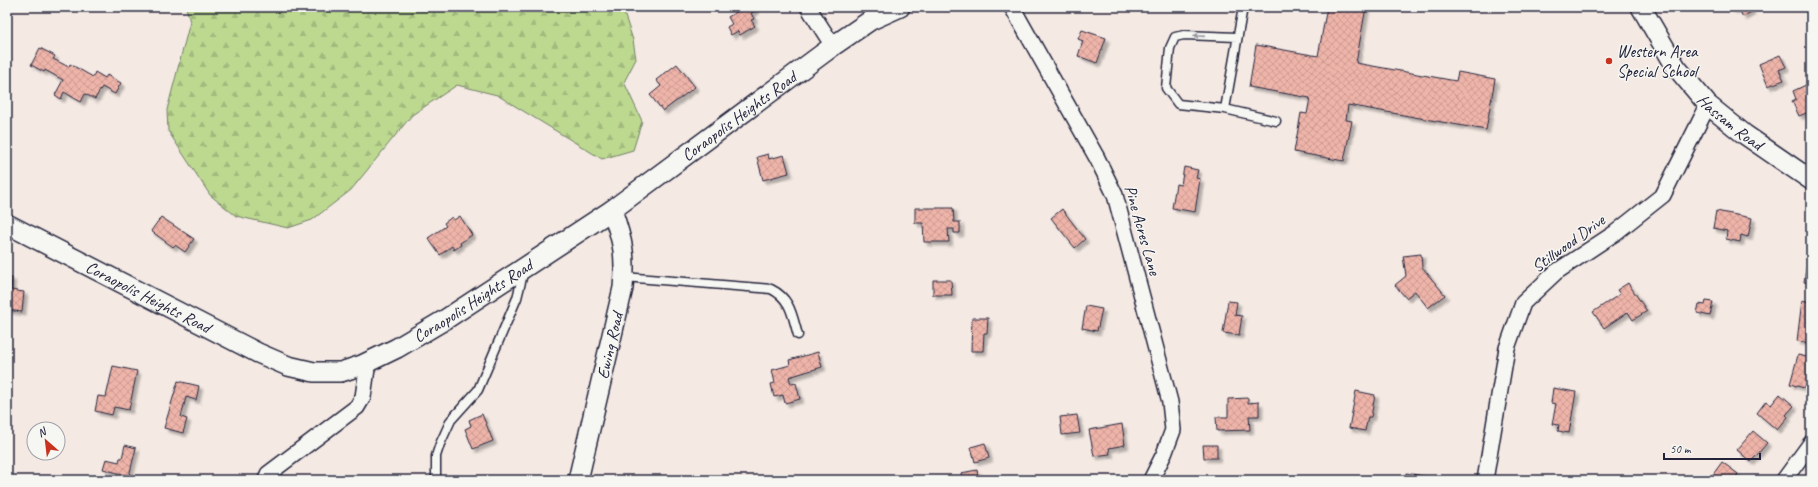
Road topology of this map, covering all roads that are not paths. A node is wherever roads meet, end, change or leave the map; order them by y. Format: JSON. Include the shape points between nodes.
{"nodes":[{"id":1,"x":808,"y":7,"type":"edge"},
{"id":2,"x":900,"y":7,"type":"edge"},
{"id":3,"x":1012,"y":7,"type":"edge"},
{"id":4,"x":1243,"y":7,"type":"edge"},
{"id":5,"x":1641,"y":7,"type":"edge"},
{"id":6,"x":1238,"y":37,"type":"junction"},
{"id":7,"x":833,"y":46,"type":"junction"},
{"id":8,"x":1708,"y":105,"type":"junction"},
{"id":9,"x":1225,"y":109,"type":"junction"},
{"id":10,"x":1276,"y":121,"type":"dead end"},
{"id":11,"x":1811,"y":180,"type":"edge"},
{"id":12,"x":612,"y":210,"type":"junction"},
{"id":13,"x":7,"y":224,"type":"edge"},
{"id":14,"x":524,"y":268,"type":"junction"},
{"id":15,"x":624,"y":277,"type":"junction"},
{"id":16,"x":798,"y":335,"type":"dead end"},
{"id":17,"x":368,"y":362,"type":"junction"},
{"id":18,"x":1811,"y":443,"type":"edge"},
{"id":19,"x":266,"y":480,"type":"edge"},
{"id":20,"x":436,"y":480,"type":"edge"},
{"id":21,"x":578,"y":480,"type":"edge"},
{"id":22,"x":1151,"y":480,"type":"edge"},
{"id":23,"x":1485,"y":480,"type":"edge"},
{"id":24,"x":1784,"y":480,"type":"edge"}],
"edges":[{"from":1,"to":7,"type":"street"},
{"from":2,"to":7,"type":"street","name":"Coraopolis Heights Road","via":[[871,20]]},
{"from":3,"to":22,"type":"street","name":"Pine Acres Lane","via":[[1098,158],[1115,195],[1172,416],[1173,430]]},
{"from":4,"to":6,"type":"lane"},
{"from":5,"to":8,"type":"street","name":"Hassam Road","via":[[1676,67]]},
{"from":6,"to":9,"type":"lane"},
{"from":6,"to":9,"type":"lane","one_way":true,"via":[[1184,35],[1175,37],[1170,48],[1166,88],[1178,104]]},
{"from":7,"to":12,"type":"street","name":"Coraopolis Heights Road"},
{"from":8,"to":11,"type":"street","name":"Hassam Road","via":[[1744,134]]},
{"from":8,"to":23,"type":"street","name":"Stillwood Drive","via":[[1663,195],[1615,234],[1556,272],[1523,303],[1507,348]]},
{"from":9,"to":10,"type":"lane"},
{"from":12,"to":14,"type":"street","name":"Coraopolis Heights Road"},
{"from":12,"to":15,"type":"street","name":"Ewing Road","via":[[623,242]]},
{"from":13,"to":17,"type":"street","name":"Coraopolis Heights Road","via":[[168,308],[288,366],[314,372],[341,372]]},
{"from":14,"to":17,"type":"street","name":"Coraopolis Heights Road","via":[[446,319]]},
{"from":14,"to":20,"type":"lane","via":[[517,298],[478,390],[451,420],[440,444],[436,456]]},
{"from":15,"to":16,"type":"lane","via":[[770,289],[784,296]]},
{"from":15,"to":21,"type":"street","name":"Ewing Road"},
{"from":17,"to":19,"type":"street","via":[[363,397],[357,407],[268,474]]},
{"from":18,"to":24,"type":"street"}]}
